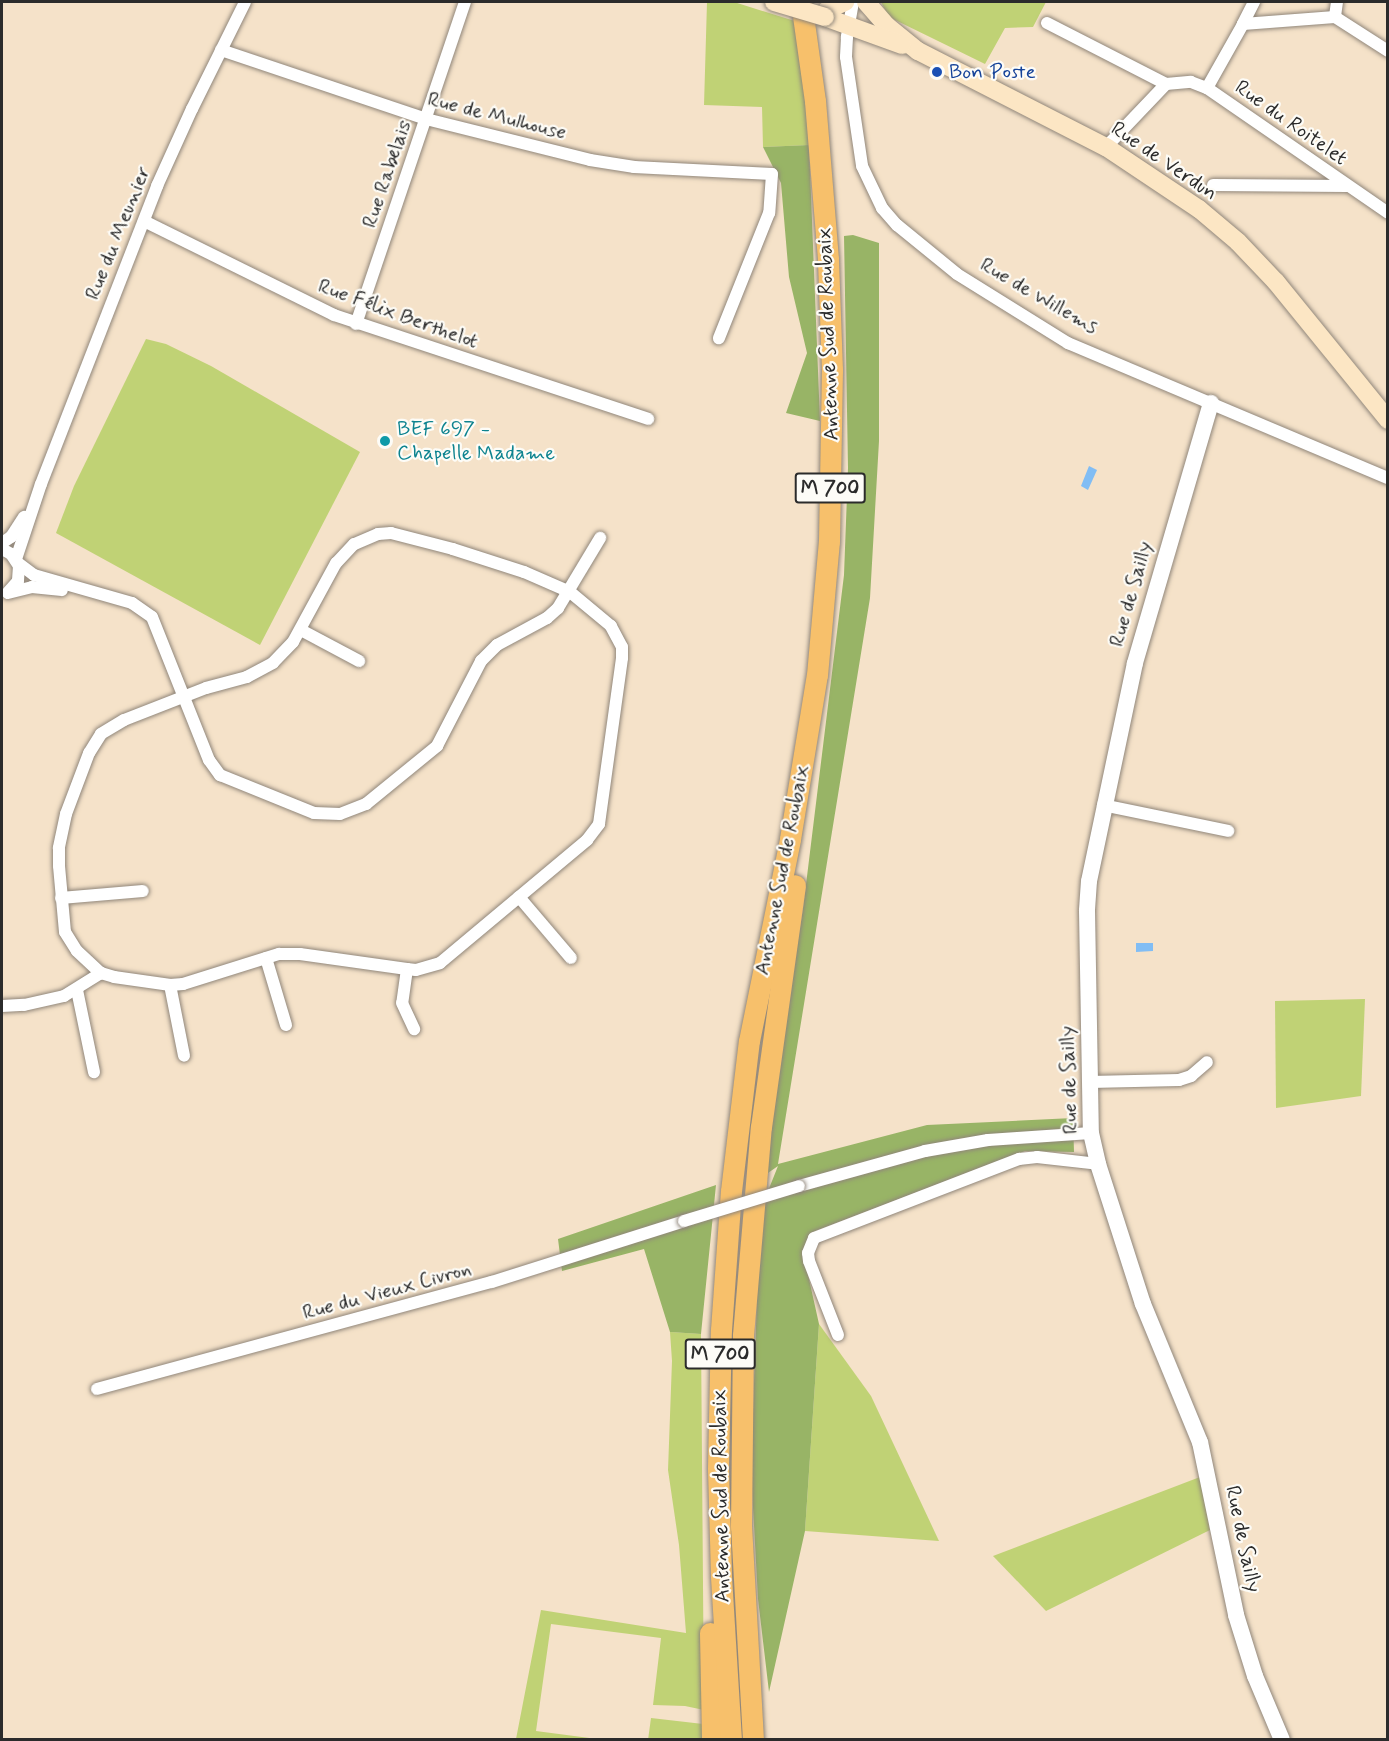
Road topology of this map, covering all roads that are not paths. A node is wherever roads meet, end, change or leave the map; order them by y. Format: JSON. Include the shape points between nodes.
{"nodes":[{"id":1,"x":245,"y":2,"type":"edge"},
{"id":2,"x":465,"y":2,"type":"edge"},
{"id":3,"x":774,"y":2,"type":"edge"},
{"id":4,"x":845,"y":2,"type":"edge"},
{"id":5,"x":853,"y":2,"type":"edge"},
{"id":6,"x":866,"y":2,"type":"edge"},
{"id":7,"x":1254,"y":2,"type":"edge"},
{"id":8,"x":1337,"y":2,"type":"edge"},
{"id":9,"x":814,"y":8,"type":"edge"},
{"id":10,"x":1335,"y":17,"type":"junction"},
{"id":11,"x":1047,"y":23,"type":"dead end"},
{"id":12,"x":1243,"y":24,"type":"junction"},
{"id":13,"x":849,"y":25,"type":"junction"},
{"id":14,"x":221,"y":50,"type":"junction"},
{"id":15,"x":918,"y":51,"type":"junction"},
{"id":16,"x":1388,"y":51,"type":"edge"},
{"id":17,"x":1166,"y":84,"type":"junction"},
{"id":18,"x":1207,"y":88,"type":"junction"},
{"id":19,"x":426,"y":119,"type":"junction"},
{"id":20,"x":1106,"y":147,"type":"junction"},
{"id":21,"x":1213,"y":185,"type":"dead end"},
{"id":22,"x":1347,"y":186,"type":"junction"},
{"id":23,"x":1388,"y":213,"type":"edge"},
{"id":24,"x":144,"y":221,"type":"junction"},
{"id":25,"x":356,"y":324,"type":"junction"},
{"id":26,"x":719,"y":339,"type":"dead end"},
{"id":27,"x":1211,"y":403,"type":"junction"},
{"id":28,"x":648,"y":419,"type":"dead end"},
{"id":29,"x":1388,"y":420,"type":"edge"},
{"id":30,"x":1388,"y":478,"type":"edge"},
{"id":31,"x":41,"y":484,"type":"junction"},
{"id":32,"x":600,"y":538,"type":"dead end"},
{"id":33,"x":2,"y":543,"type":"edge"},
{"id":34,"x":2,"y":549,"type":"edge"},
{"id":35,"x":17,"y":561,"type":"junction"},
{"id":36,"x":570,"y":592,"type":"junction"},
{"id":37,"x":4,"y":596,"type":"edge"},
{"id":38,"x":102,"y":596,"type":"junction"},
{"id":39,"x":301,"y":630,"type":"junction"},
{"id":40,"x":359,"y":661,"type":"dead end"},
{"id":41,"x":184,"y":696,"type":"junction"},
{"id":42,"x":1103,"y":805,"type":"junction"},
{"id":43,"x":1228,"y":831,"type":"dead end"},
{"id":44,"x":143,"y":891,"type":"dead end"},
{"id":45,"x":519,"y":897,"type":"junction"},
{"id":46,"x":61,"y":898,"type":"junction"},
{"id":47,"x":266,"y":958,"type":"junction"},
{"id":48,"x":571,"y":958,"type":"dead end"},
{"id":49,"x":406,"y":969,"type":"junction"},
{"id":50,"x":101,"y":973,"type":"junction"},
{"id":51,"x":170,"y":985,"type":"junction"},
{"id":52,"x":76,"y":990,"type":"junction"},
{"id":53,"x":2,"y":1006,"type":"edge"},
{"id":54,"x":286,"y":1025,"type":"dead end"},
{"id":55,"x":414,"y":1029,"type":"dead end"},
{"id":56,"x":184,"y":1056,"type":"dead end"},
{"id":57,"x":1207,"y":1062,"type":"dead end"},
{"id":58,"x":94,"y":1072,"type":"dead end"},
{"id":59,"x":1090,"y":1082,"type":"junction"},
{"id":60,"x":1091,"y":1133,"type":"junction"},
{"id":61,"x":1098,"y":1164,"type":"junction"},
{"id":62,"x":838,"y":1335,"type":"dead end"},
{"id":63,"x":97,"y":1389,"type":"dead end"},
{"id":64,"x":720,"y":1547,"type":"junction"},
{"id":65,"x":712,"y":1740,"type":"edge"},
{"id":66,"x":731,"y":1740,"type":"edge"},
{"id":67,"x":753,"y":1740,"type":"edge"},
{"id":68,"x":1282,"y":1740,"type":"edge"}],
"edges":[{"from":1,"to":14,"type":"street","name":"Rue du Meunier"},
{"from":2,"to":19,"type":"street","name":"Rue Rabelais"},
{"from":3,"to":9,"type":"main road","bridge":true},
{"from":4,"to":9,"type":"main road"},
{"from":5,"to":13,"type":"street","name":"Rue de Willems"},
{"from":6,"to":15,"type":"main road","name":"Rue de Verdun"},
{"from":7,"to":12,"type":"street"},
{"from":8,"to":10,"type":"street"},
{"from":9,"to":13,"type":"main road"},
{"from":9,"to":64,"type":"highway","name":"Antenne Sud de Roubaix","number":"M 700","via":[[832,370],[829,542],[810,718],[749,1041],[738,1131],[721,1330]]},
{"from":9,"to":67,"type":"highway","name":"Antenne Sud de Roubaix","number":"M 700","via":[[839,280],[842,530],[830,663],[763,1108],[744,1315],[741,1536]]},
{"from":10,"to":12,"type":"street"},
{"from":10,"to":16,"type":"street"},
{"from":11,"to":17,"type":"street","name":"Rue du Roitelet"},
{"from":12,"to":18,"type":"street"},
{"from":13,"to":15,"type":"main road"},
{"from":13,"to":27,"type":"street","name":"Rue de Willems","via":[[846,57],[862,166],[874,195],[890,218],[957,274],[1052,334]]},
{"from":14,"to":19,"type":"street","name":"Rue de Mulhouse"},
{"from":14,"to":24,"type":"street","name":"Rue du Meunier","via":[[171,153]]},
{"from":15,"to":20,"type":"main road","name":"Rue de Verdun"},
{"from":17,"to":18,"type":"street","name":"Rue du Roitelet","via":[[1191,82]]},
{"from":17,"to":20,"type":"street"},
{"from":18,"to":22,"type":"street","name":"Rue du Roitelet"},
{"from":19,"to":25,"type":"street","name":"Rue Rabelais"},
{"from":19,"to":26,"type":"street","name":"Rue de Mulhouse","via":[[614,165],[772,174],[769,213]]},
{"from":20,"to":29,"type":"main road","name":"Rue de Verdun","via":[[1176,192],[1238,242],[1276,282]]},
{"from":21,"to":22,"type":"street"},
{"from":22,"to":23,"type":"street","name":"Rue du Roitelet"},
{"from":24,"to":25,"type":"street","name":"Rue Félix Berthelot"},
{"from":24,"to":31,"type":"street","name":"Rue du Meunier"},
{"from":25,"to":28,"type":"street","name":"Rue Félix Berthelot"},
{"from":27,"to":30,"type":"street","name":"Rue de Willems"},
{"from":27,"to":42,"type":"street","name":"Rue de Sailly","via":[[1139,646]]},
{"from":31,"to":33,"type":"street","name":"Rue du Meunier","via":[[21,523]]},
{"from":31,"to":35,"type":"street","name":"Rue du Meunier"},
{"from":32,"to":36,"type":"street"},
{"from":34,"to":35,"type":"street"},
{"from":35,"to":37,"type":"street","name":"Rue du Meunier","via":[[18,581]]},
{"from":35,"to":38,"type":"street","via":[[34,575]]},
{"from":36,"to":39,"type":"street","via":[[453,549],[391,533],[378,534],[344,552]]},
{"from":36,"to":41,"type":"street","via":[[547,618],[488,652],[437,746],[354,811],[314,813],[220,776],[213,768]]},
{"from":36,"to":45,"type":"street","via":[[611,626],[622,647],[602,815],[587,840]]},
{"from":37,"to":38,"type":"street","via":[[32,587]]},
{"from":38,"to":41,"type":"street","via":[[132,603],[152,617]]},
{"from":39,"to":40,"type":"street"},
{"from":39,"to":41,"type":"street","via":[[283,654],[261,671]]},
{"from":41,"to":46,"type":"street","via":[[111,726],[94,744],[73,791],[62,829]]},
{"from":42,"to":43,"type":"street"},
{"from":42,"to":59,"type":"street","name":"Rue de Sailly","via":[[1088,896]]},
{"from":44,"to":46,"type":"street"},
{"from":45,"to":48,"type":"street"},
{"from":45,"to":49,"type":"street","via":[[440,963]]},
{"from":46,"to":50,"type":"street","via":[[70,942]]},
{"from":47,"to":49,"type":"street","via":[[300,954]]},
{"from":47,"to":51,"type":"street"},
{"from":47,"to":54,"type":"street"},
{"from":49,"to":55,"type":"street","via":[[402,1003]]},
{"from":50,"to":51,"type":"street"},
{"from":50,"to":52,"type":"street"},
{"from":51,"to":56,"type":"street"},
{"from":52,"to":53,"type":"street","via":[[24,1005]]},
{"from":52,"to":58,"type":"street"},
{"from":57,"to":59,"type":"street","via":[[1191,1076],[1179,1080]]},
{"from":59,"to":60,"type":"street","name":"Rue de Sailly"},
{"from":60,"to":61,"type":"street","name":"Rue de Sailly"},
{"from":60,"to":63,"type":"street","name":"Rue du Vieux Civron","bridge":true,"via":[[988,1140],[925,1150],[470,1288]]},
{"from":61,"to":62,"type":"street","via":[[1036,1156],[1019,1159],[814,1238],[809,1261]]},
{"from":61,"to":68,"type":"street","name":"Rue de Sailly","via":[[1143,1304],[1200,1443],[1236,1616],[1255,1676]]},
{"from":64,"to":65,"type":"highway","via":[[710,1601]]},
{"from":64,"to":66,"type":"highway","name":"Antenne Sud de Roubaix","number":"M 700"}]}
